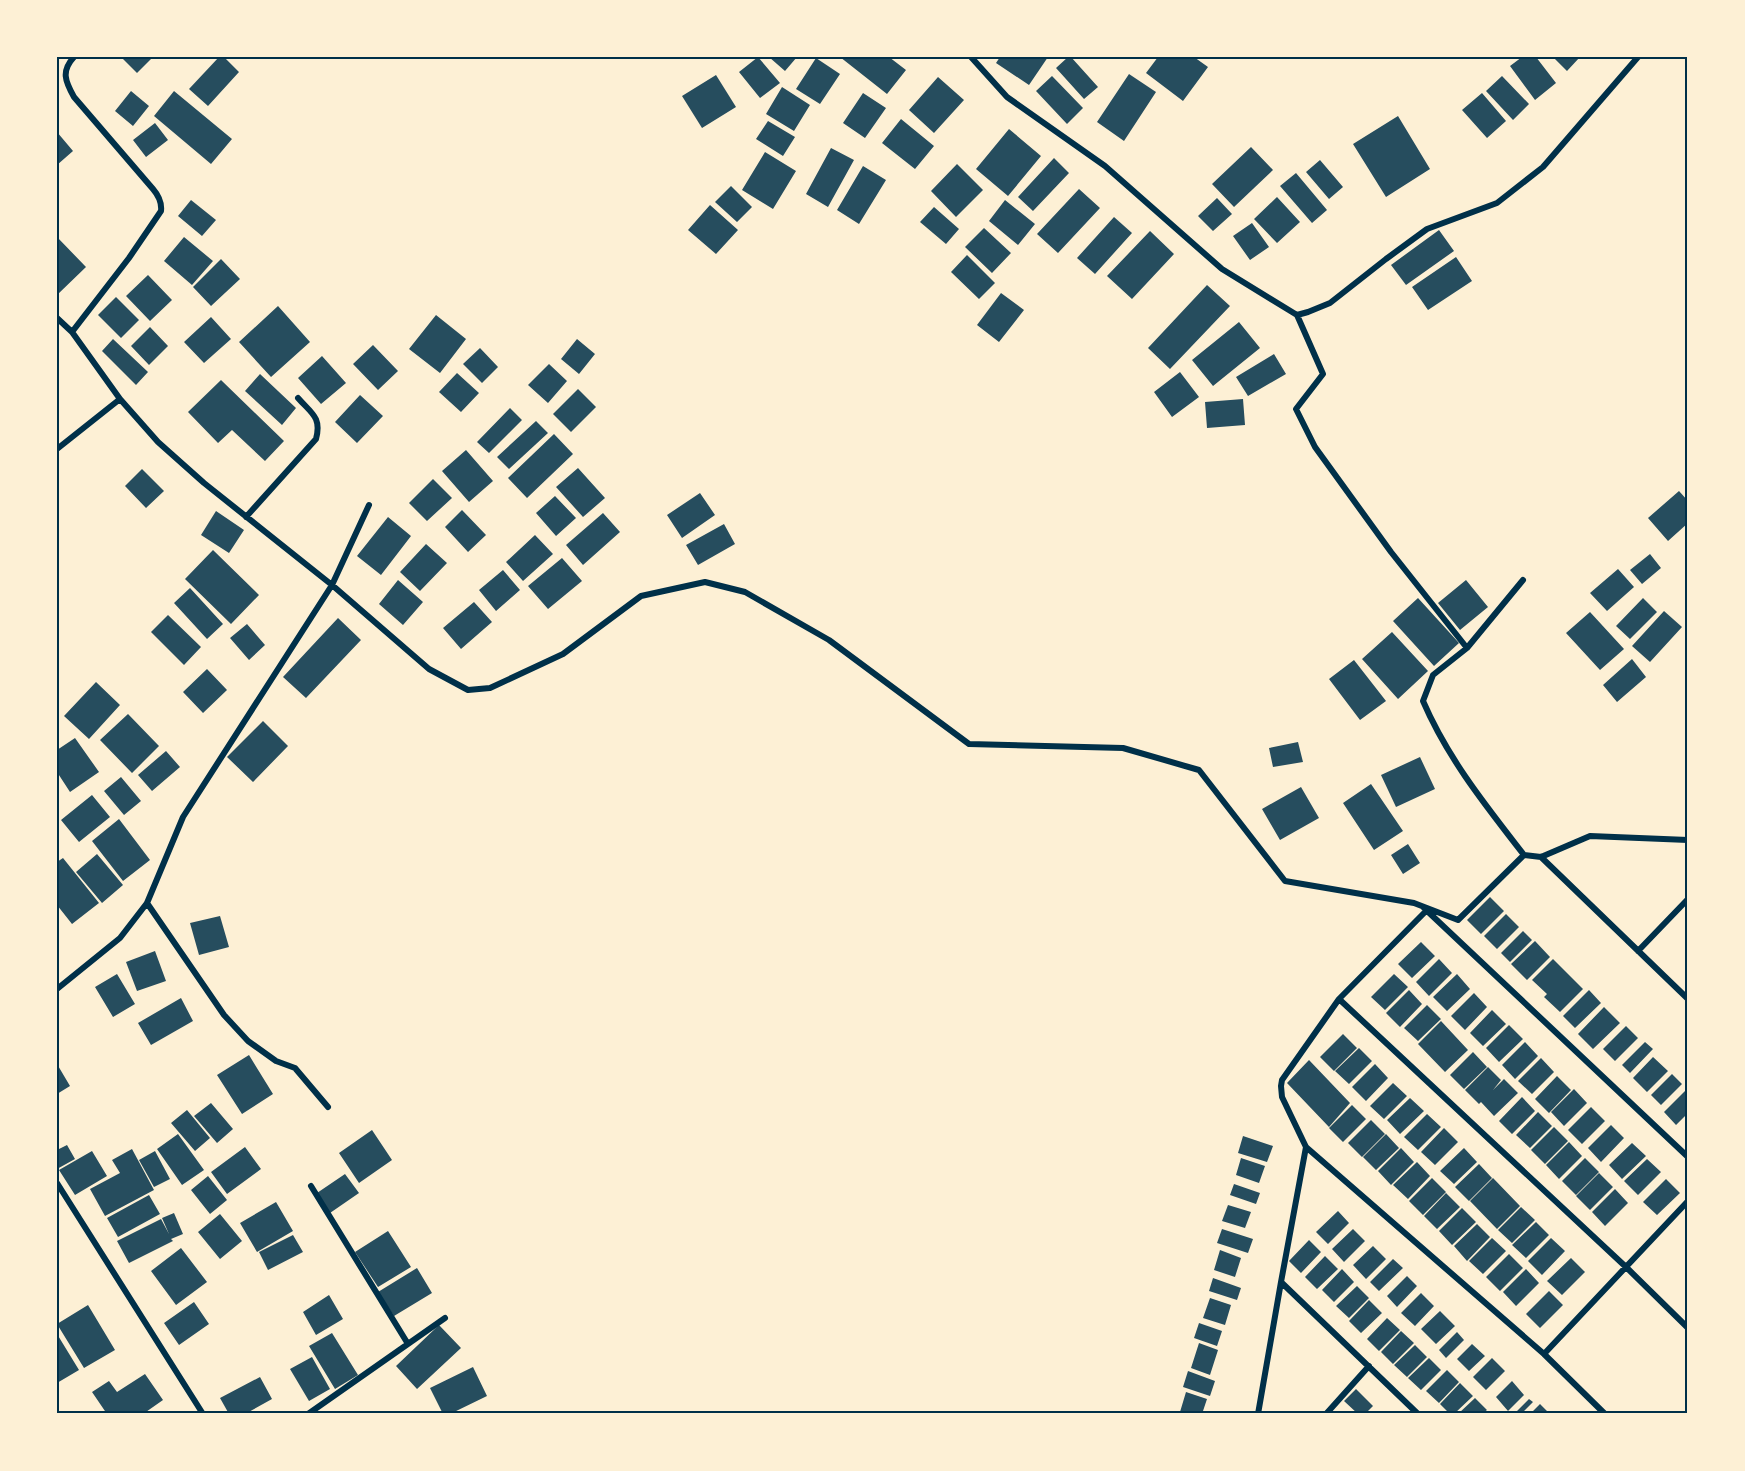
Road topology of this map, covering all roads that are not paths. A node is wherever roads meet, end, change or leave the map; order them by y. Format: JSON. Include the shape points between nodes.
{"nodes":[{"id":1,"x":74,"y":57,"type":"edge"},
{"id":2,"x":971,"y":57,"type":"edge"},
{"id":3,"x":1638,"y":57,"type":"edge"},
{"id":4,"x":1297,"y":315,"type":"junction"},
{"id":5,"x":57,"y":318,"type":"edge"},
{"id":6,"x":72,"y":332,"type":"junction"},
{"id":7,"x":298,"y":398,"type":"dead end"},
{"id":8,"x":120,"y":399,"type":"junction"},
{"id":9,"x":57,"y":449,"type":"edge"},
{"id":10,"x":369,"y":505,"type":"dead end"},
{"id":11,"x":246,"y":517,"type":"junction"},
{"id":12,"x":1523,"y":580,"type":"dead end"},
{"id":13,"x":332,"y":585,"type":"junction"},
{"id":14,"x":1467,"y":648,"type":"junction"},
{"id":15,"x":1688,"y":840,"type":"edge"},
{"id":16,"x":1524,"y":855,"type":"junction"},
{"id":17,"x":1541,"y":857,"type":"junction"},
{"id":18,"x":1688,"y":899,"type":"edge"},
{"id":19,"x":147,"y":903,"type":"junction"},
{"id":20,"x":1424,"y":908,"type":"junction"},
{"id":21,"x":1638,"y":951,"type":"junction"},
{"id":22,"x":57,"y":989,"type":"edge"},
{"id":23,"x":1339,"y":999,"type":"junction"},
{"id":24,"x":1688,"y":999,"type":"edge"},
{"id":25,"x":328,"y":1107,"type":"dead end"},
{"id":26,"x":1306,"y":1148,"type":"junction"},
{"id":27,"x":1688,"y":1156,"type":"edge"},
{"id":28,"x":57,"y":1183,"type":"edge"},
{"id":29,"x":311,"y":1186,"type":"dead end"},
{"id":30,"x":1688,"y":1201,"type":"edge"},
{"id":31,"x":1626,"y":1267,"type":"junction"},
{"id":32,"x":1281,"y":1282,"type":"junction"},
{"id":33,"x":445,"y":1318,"type":"dead end"},
{"id":34,"x":1688,"y":1328,"type":"edge"},
{"id":35,"x":408,"y":1344,"type":"junction"},
{"id":36,"x":1544,"y":1354,"type":"junction"},
{"id":37,"x":1369,"y":1366,"type":"junction"},
{"id":38,"x":202,"y":1414,"type":"edge"},
{"id":39,"x":308,"y":1414,"type":"edge"},
{"id":40,"x":1258,"y":1414,"type":"edge"},
{"id":41,"x":1326,"y":1414,"type":"edge"},
{"id":42,"x":1418,"y":1414,"type":"edge"},
{"id":43,"x":1605,"y":1414,"type":"edge"}],
"edges":[{"from":1,"to":6,"type":"street","via":[[67,64],[67,86],[162,205],[129,258]]},
{"from":2,"to":4,"type":"street","via":[[1007,97],[1105,166],[1222,269]]},
{"from":3,"to":4,"type":"street","via":[[1543,167],[1497,203],[1427,229],[1330,303]]},
{"from":4,"to":14,"type":"street","via":[[1323,374],[1296,409],[1315,447]]},
{"from":5,"to":6,"type":"street"},
{"from":6,"to":8,"type":"street"},
{"from":7,"to":11,"type":"street","via":[[318,420],[316,439]]},
{"from":8,"to":9,"type":"street"},
{"from":8,"to":11,"type":"street","via":[[158,442]]},
{"from":10,"to":13,"type":"street"},
{"from":11,"to":13,"type":"street"},
{"from":12,"to":14,"type":"street"},
{"from":13,"to":19,"type":"street","via":[[183,817]]},
{"from":13,"to":20,"type":"street","via":[[429,669],[468,690],[490,688],[563,654],[641,596],[705,582],[745,592],[829,640],[969,744],[1123,748],[1198,770],[1285,881],[1414,903]]},
{"from":14,"to":16,"type":"street","via":[[1433,675],[1423,701],[1466,779]]},
{"from":15,"to":17,"type":"street","via":[[1590,837]]},
{"from":16,"to":17,"type":"street"},
{"from":16,"to":20,"type":"street","via":[[1458,920]]},
{"from":17,"to":21,"type":"street"},
{"from":18,"to":21,"type":"street"},
{"from":19,"to":22,"type":"street","via":[[120,938]]},
{"from":19,"to":25,"type":"street","via":[[224,1015],[248,1041],[295,1068]]},
{"from":20,"to":23,"type":"street"},
{"from":20,"to":27,"type":"street"},
{"from":21,"to":24,"type":"street"},
{"from":23,"to":26,"type":"street","via":[[1282,1080],[1282,1097]]},
{"from":23,"to":31,"type":"street"},
{"from":26,"to":32,"type":"street"},
{"from":26,"to":36,"type":"street"},
{"from":28,"to":38,"type":"street"},
{"from":29,"to":35,"type":"street"},
{"from":30,"to":31,"type":"street"},
{"from":31,"to":34,"type":"street"},
{"from":31,"to":36,"type":"street"},
{"from":32,"to":37,"type":"street"},
{"from":32,"to":40,"type":"street"},
{"from":33,"to":35,"type":"street"},
{"from":35,"to":39,"type":"street"},
{"from":36,"to":43,"type":"street"},
{"from":37,"to":41,"type":"street"},
{"from":37,"to":42,"type":"street"}]}
